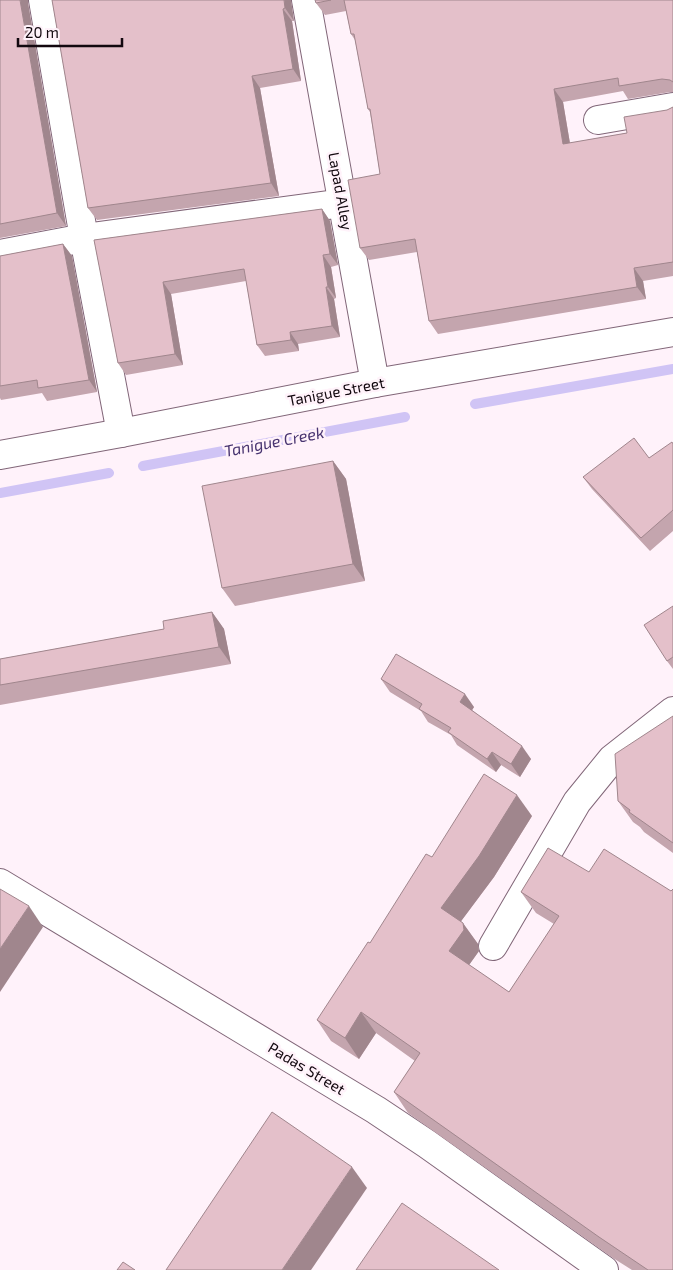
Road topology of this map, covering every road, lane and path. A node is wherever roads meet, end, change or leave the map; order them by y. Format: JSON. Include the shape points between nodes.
{"nodes":[{"id":1,"x":43,"y":0,"type":"edge"},
{"id":2,"x":306,"y":0,"type":"edge"},
{"id":3,"x":673,"y":107,"type":"edge"},
{"id":4,"x":598,"y":120,"type":"dead end"},
{"id":5,"x":343,"y":203,"type":"junction"},
{"id":6,"x":84,"y":238,"type":"junction"},
{"id":7,"x":0,"y":254,"type":"edge"},
{"id":8,"x":673,"y":332,"type":"edge"},
{"id":9,"x":375,"y":383,"type":"junction"},
{"id":10,"x":121,"y":433,"type":"junction"},
{"id":11,"x":0,"y":455,"type":"edge"},
{"id":12,"x":673,"y":711,"type":"edge"},
{"id":13,"x":0,"y":883,"type":"edge"},
{"id":14,"x":492,"y":946,"type":"dead end"},
{"id":15,"x":604,"y":1270,"type":"edge"}],
"edges":[{"from":1,"to":6,"type":"street"},
{"from":2,"to":5,"type":"street","name":"Lapad Alley"},
{"from":3,"to":4,"type":"street"},
{"from":5,"to":6,"type":"street"},
{"from":5,"to":9,"type":"street","name":"Lapad Alley"},
{"from":6,"to":7,"type":"street"},
{"from":6,"to":10,"type":"street"},
{"from":8,"to":9,"type":"street","name":"Tanigue Street"},
{"from":9,"to":10,"type":"street","name":"Tanigue Street"},
{"from":10,"to":11,"type":"street","name":"Tanigue Street"},
{"from":12,"to":14,"type":"street","via":[[612,759],[577,802]]},
{"from":13,"to":15,"type":"street","name":"Padas Street","via":[[376,1110]]}]}
